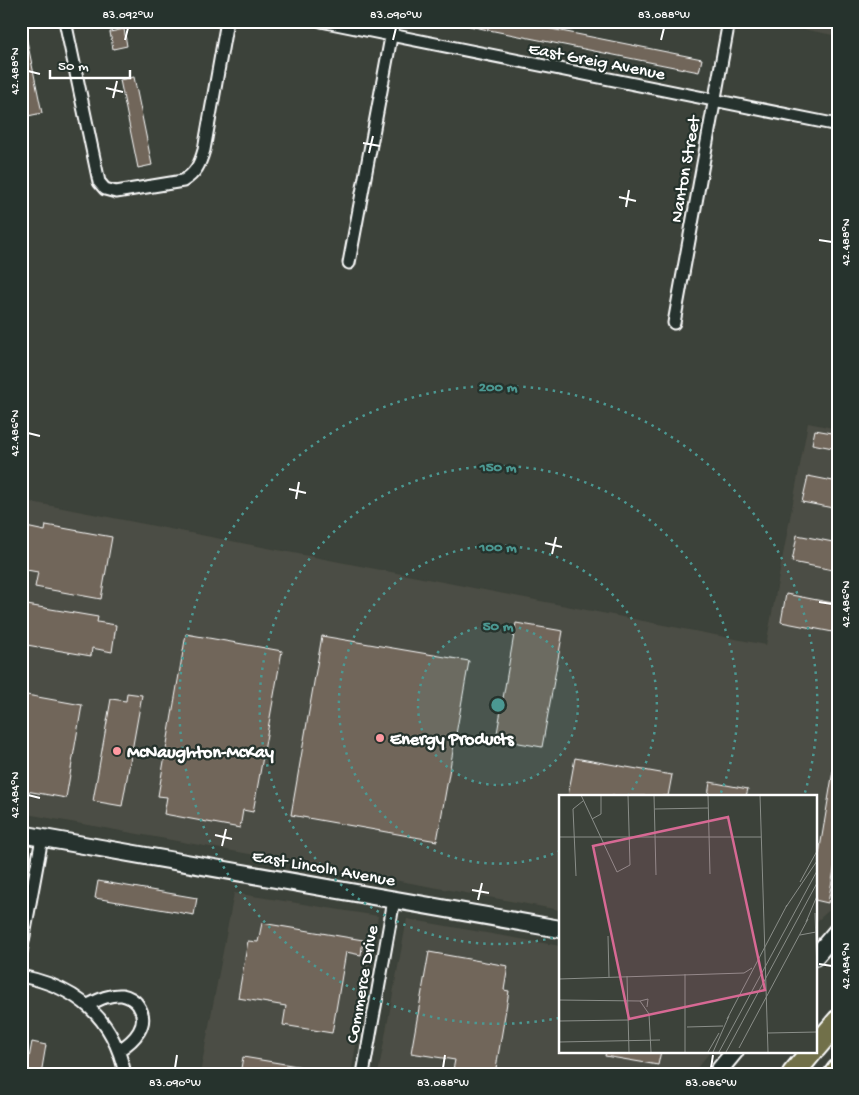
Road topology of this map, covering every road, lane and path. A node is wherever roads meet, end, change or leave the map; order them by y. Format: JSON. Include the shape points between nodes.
{"nodes":[{"id":1,"x":65,"y":21,"type":"edge"},
{"id":2,"x":227,"y":21,"type":"edge"},
{"id":3,"x":320,"y":21,"type":"edge"},
{"id":4,"x":394,"y":21,"type":"edge"},
{"id":5,"x":729,"y":21,"type":"edge"},
{"id":6,"x":391,"y":37,"type":"junction"},
{"id":7,"x":714,"y":101,"type":"junction"},
{"id":8,"x":838,"y":126,"type":"edge"},
{"id":9,"x":349,"y":263,"type":"dead end"},
{"id":10,"x":674,"y":323,"type":"dead end"},
{"id":11,"x":21,"y":834,"type":"edge"},
{"id":12,"x":42,"y":838,"type":"junction"},
{"id":13,"x":394,"y":900,"type":"junction"},
{"id":14,"x":559,"y":929,"type":"edge"},
{"id":15,"x":827,"y":939,"type":"edge"},
{"id":16,"x":21,"y":952,"type":"edge"},
{"id":17,"x":816,"y":955,"type":"edge"},
{"id":18,"x":21,"y":976,"type":"edge"},
{"id":19,"x":88,"y":1005,"type":"junction"},
{"id":20,"x":838,"y":1021,"type":"edge"},
{"id":21,"x":816,"y":1047,"type":"edge"},
{"id":22,"x":119,"y":1050,"type":"junction"},
{"id":23,"x":734,"y":1052,"type":"edge"},
{"id":24,"x":811,"y":1052,"type":"edge"},
{"id":25,"x":838,"y":1070,"type":"edge"},
{"id":26,"x":125,"y":1074,"type":"edge"},
{"id":27,"x":363,"y":1074,"type":"edge"},
{"id":28,"x":716,"y":1074,"type":"edge"},
{"id":29,"x":793,"y":1074,"type":"edge"},
{"id":30,"x":835,"y":1074,"type":"edge"}],
"edges":[{"from":1,"to":2,"type":"street","via":[[99,182],[116,192],[183,181],[193,175],[204,150]]},
{"from":3,"to":6,"type":"street","name":"East Greig Avenue"},
{"from":4,"to":6,"type":"street"},
{"from":5,"to":7,"type":"street","name":"Nanton Street"},
{"from":6,"to":7,"type":"street","name":"East Greig Avenue"},
{"from":6,"to":9,"type":"street"},
{"from":7,"to":8,"type":"street","name":"East Greig Avenue"},
{"from":7,"to":10,"type":"street","name":"Nanton Street"},
{"from":11,"to":12,"type":"street","name":"East Lincoln Avenue"},
{"from":12,"to":13,"type":"street","name":"East Lincoln Avenue"},
{"from":12,"to":16,"type":"street"},
{"from":13,"to":14,"type":"street","name":"East Lincoln Avenue"},
{"from":13,"to":27,"type":"street","name":"Commerce Drive"},
{"from":15,"to":17,"type":"street"},
{"from":18,"to":19,"type":"street","via":[[57,986]]},
{"from":19,"to":22,"type":"street","via":[[107,1028]]},
{"from":19,"to":22,"type":"street","via":[[114,995],[123,995],[137,1003],[143,1018],[140,1030],[134,1040]]},
{"from":20,"to":21,"type":"highway"},
{"from":22,"to":26,"type":"street"},
{"from":23,"to":28,"type":"street"},
{"from":24,"to":29,"type":"highway"},
{"from":25,"to":30,"type":"highway"}]}
